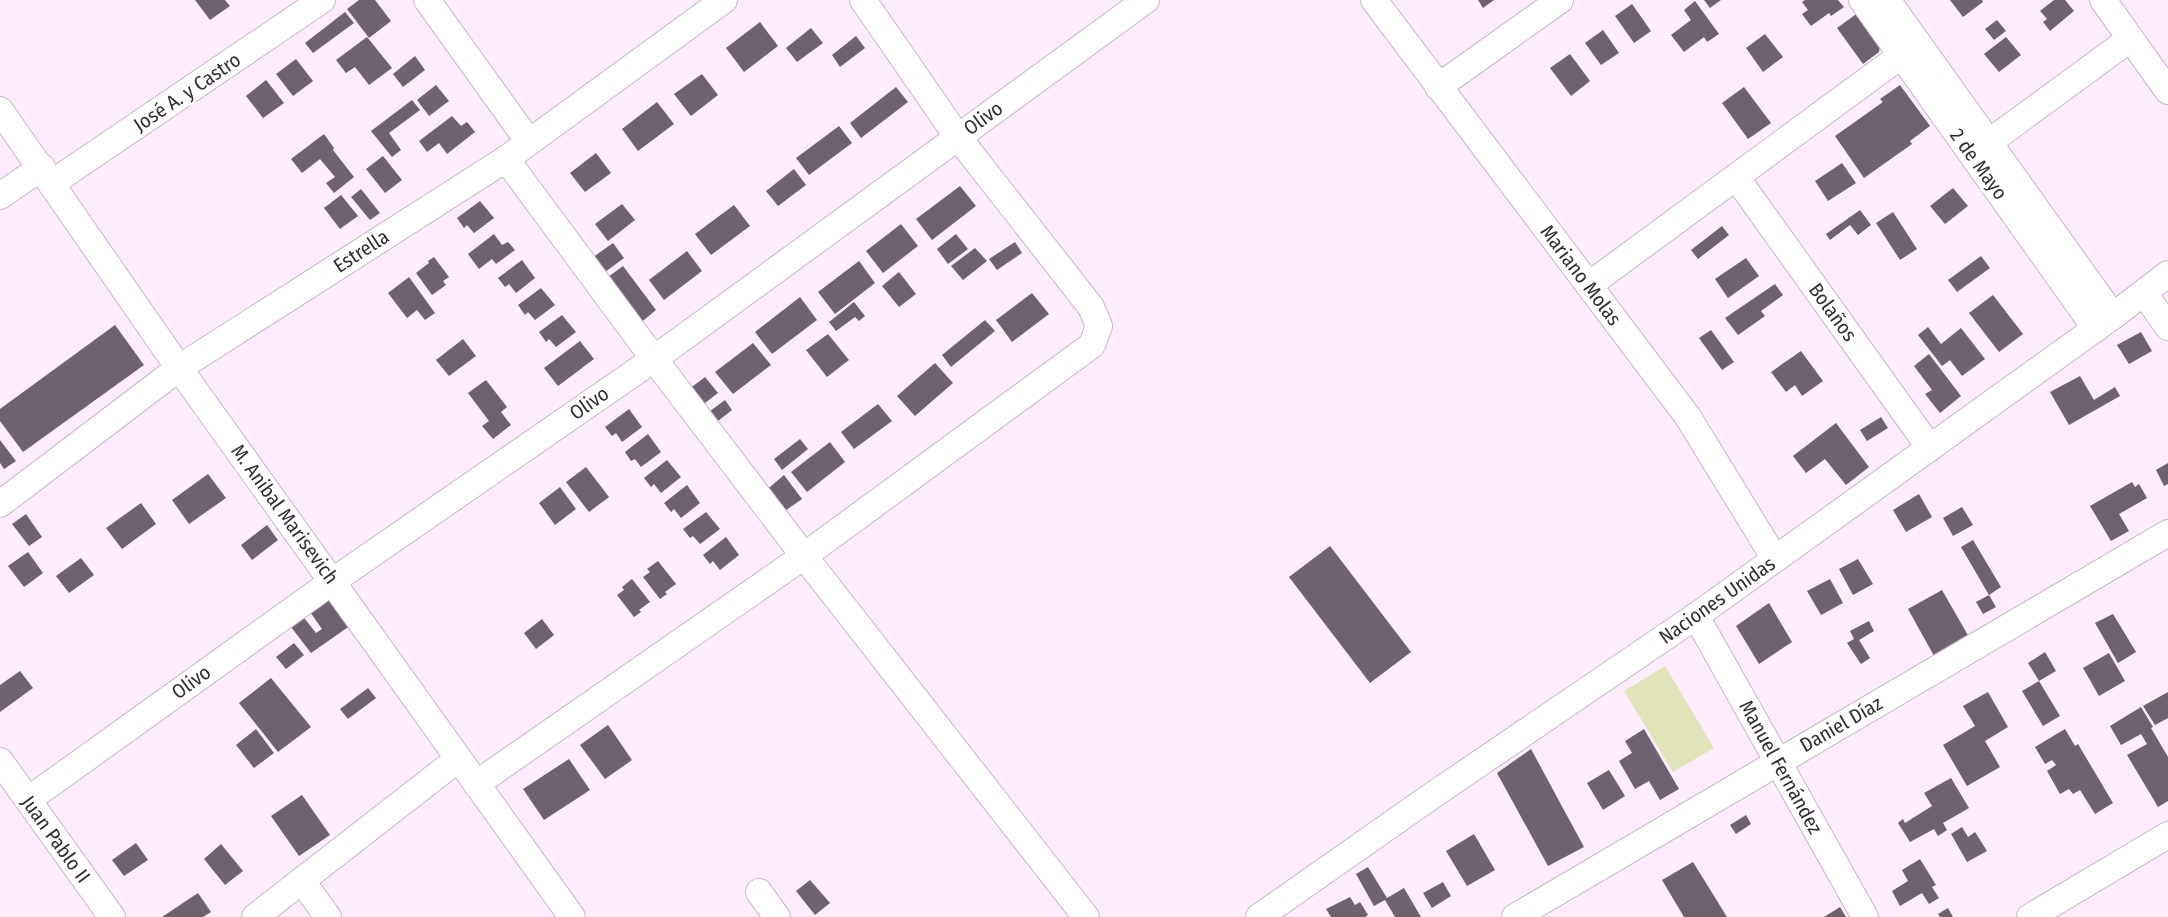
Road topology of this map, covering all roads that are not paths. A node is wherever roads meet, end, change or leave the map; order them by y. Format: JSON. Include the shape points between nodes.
{"nodes":[{"id":1,"x":322,"y":0,"type":"edge"},
{"id":2,"x":427,"y":0,"type":"edge"},
{"id":3,"x":724,"y":0,"type":"edge"},
{"id":4,"x":863,"y":0,"type":"edge"},
{"id":5,"x":1146,"y":0,"type":"edge"},
{"id":6,"x":1374,"y":0,"type":"edge"},
{"id":7,"x":1560,"y":0,"type":"edge"},
{"id":8,"x":1862,"y":0,"type":"edge"},
{"id":9,"x":1887,"y":0,"type":"edge"},
{"id":10,"x":2103,"y":0,"type":"edge"},
{"id":11,"x":2130,"y":39,"type":"junction"},
{"id":12,"x":1910,"y":49,"type":"junction"},
{"id":13,"x":1438,"y":87,"type":"junction"},
{"id":14,"x":2168,"y":91,"type":"edge"},
{"id":15,"x":0,"y":110,"type":"edge"},
{"id":16,"x":957,"y":136,"type":"junction"},
{"id":17,"x":529,"y":142,"type":"junction"},
{"id":18,"x":1980,"y":148,"type":"junction"},
{"id":19,"x":506,"y":159,"type":"junction"},
{"id":20,"x":47,"y":175,"type":"junction"},
{"id":21,"x":1736,"y":177,"type":"junction"},
{"id":22,"x":0,"y":196,"type":"edge"},
{"id":23,"x":2168,"y":274,"type":"edge"},
{"id":24,"x":1589,"y":285,"type":"junction"},
{"id":25,"x":2144,"y":293,"type":"junction"},
{"id":26,"x":2105,"y":322,"type":"junction"},
{"id":27,"x":2168,"y":327,"type":"edge"},
{"id":28,"x":654,"y":358,"type":"junction"},
{"id":29,"x":179,"y":368,"type":"junction"},
{"id":30,"x":1930,"y":448,"type":"junction"},
{"id":31,"x":0,"y":504,"type":"edge"},
{"id":32,"x":2168,"y":533,"type":"edge"},
{"id":33,"x":804,"y":556,"type":"junction"},
{"id":34,"x":1775,"y":559,"type":"junction"},
{"id":35,"x":333,"y":581,"type":"junction"},
{"id":36,"x":1696,"y":616,"type":"junction"},
{"id":37,"x":458,"y":759,"type":"junction"},
{"id":38,"x":0,"y":761,"type":"edge"},
{"id":39,"x":1777,"y":761,"type":"junction"},
{"id":40,"x":476,"y":784,"type":"junction"},
{"id":41,"x":28,"y":800,"type":"junction"},
{"id":42,"x":2168,"y":835,"type":"edge"},
{"id":43,"x":302,"y":881,"type":"junction"},
{"id":44,"x":759,"y":892,"type":"dead end"},
{"id":45,"x":112,"y":917,"type":"edge"},
{"id":46,"x":255,"y":917,"type":"edge"},
{"id":47,"x":328,"y":917,"type":"edge"},
{"id":48,"x":572,"y":917,"type":"edge"},
{"id":49,"x":777,"y":917,"type":"edge"},
{"id":50,"x":1086,"y":917,"type":"edge"},
{"id":51,"x":1259,"y":917,"type":"edge"},
{"id":52,"x":1515,"y":917,"type":"edge"},
{"id":53,"x":1865,"y":917,"type":"edge"},
{"id":54,"x":2030,"y":917,"type":"edge"}],
"edges":[{"from":1,"to":20,"type":"street","name":"José A. y Castro"},
{"from":2,"to":17,"type":"street"},
{"from":3,"to":17,"type":"street","name":"Estrella"},
{"from":4,"to":16,"type":"street"},
{"from":5,"to":16,"type":"street","name":"Olivo"},
{"from":6,"to":13,"type":"street","name":"Mariano Molas"},
{"from":7,"to":13,"type":"street"},
{"from":8,"to":12,"type":"street","name":"2 de Mayo"},
{"from":9,"to":12,"type":"street","name":"2 de Mayo"},
{"from":10,"to":11,"type":"street"},
{"from":11,"to":14,"type":"street"},
{"from":11,"to":18,"type":"street"},
{"from":12,"to":18,"type":"street","name":"2 de Mayo"},
{"from":12,"to":21,"type":"street"},
{"from":13,"to":24,"type":"street","name":"Mariano Molas"},
{"from":15,"to":20,"type":"street","name":"M. Anibal Marisevich"},
{"from":16,"to":28,"type":"street","name":"Olivo"},
{"from":16,"to":33,"type":"street","via":[[1091,307],[1099,326],[1092,345]]},
{"from":17,"to":19,"type":"street","name":"Estrella"},
{"from":18,"to":26,"type":"street","name":"2 de Mayo"},
{"from":19,"to":28,"type":"street"},
{"from":19,"to":29,"type":"street","name":"Estrella"},
{"from":20,"to":22,"type":"street","name":"José A. y Castro"},
{"from":20,"to":29,"type":"street","name":"M. Anibal Marisevich"},
{"from":21,"to":24,"type":"street"},
{"from":21,"to":30,"type":"street","name":"Bolaños"},
{"from":23,"to":25,"type":"street","name":"Naciones Unidas"},
{"from":24,"to":34,"type":"street","name":"Mariano Molas","via":[[1689,417]]},
{"from":25,"to":26,"type":"street","name":"Naciones Unidas"},
{"from":25,"to":27,"type":"street"},
{"from":26,"to":30,"type":"street","name":"Naciones Unidas"},
{"from":28,"to":33,"type":"street"},
{"from":28,"to":35,"type":"street","name":"Olivo"},
{"from":29,"to":31,"type":"street","name":"Estrella"},
{"from":29,"to":35,"type":"street","name":"M. Anibal Marisevich"},
{"from":30,"to":34,"type":"street","name":"Naciones Unidas"},
{"from":32,"to":39,"type":"street","name":"Daniel Díaz"},
{"from":33,"to":40,"type":"street"},
{"from":33,"to":50,"type":"street"},
{"from":34,"to":36,"type":"street","name":"Naciones Unidas"},
{"from":35,"to":37,"type":"street","name":"M. Anibal Marisevich"},
{"from":35,"to":41,"type":"street","name":"Olivo"},
{"from":36,"to":39,"type":"street","name":"Manuel Fernández"},
{"from":36,"to":51,"type":"street","name":"Naciones Unidas"},
{"from":37,"to":40,"type":"street","name":"M. Anibal Marisevich"},
{"from":37,"to":43,"type":"street"},
{"from":38,"to":41,"type":"street","name":"Juan Pablo II"},
{"from":39,"to":52,"type":"street","name":"Daniel Díaz"},
{"from":39,"to":53,"type":"street","name":"Manuel Fernández"},
{"from":40,"to":48,"type":"street","name":"M. Anibal Marisevich"},
{"from":41,"to":45,"type":"street","name":"Juan Pablo II"},
{"from":42,"to":54,"type":"street"},
{"from":43,"to":46,"type":"street"},
{"from":43,"to":47,"type":"street"},
{"from":44,"to":49,"type":"street"}]}
